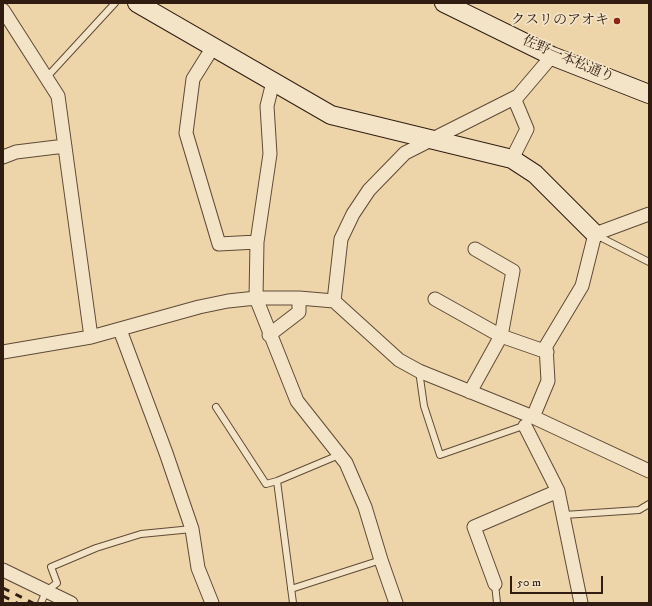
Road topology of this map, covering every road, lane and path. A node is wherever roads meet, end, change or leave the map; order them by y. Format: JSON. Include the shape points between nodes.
{"nodes":[{"id":1,"x":115,"y":3,"type":"edge"},
{"id":2,"x":137,"y":3,"type":"edge"},
{"id":3,"x":444,"y":3,"type":"edge"},
{"id":4,"x":3,"y":10,"type":"edge"},
{"id":5,"x":213,"y":47,"type":"junction"},
{"id":6,"x":552,"y":56,"type":"junction"},
{"id":7,"x":46,"y":78,"type":"junction"},
{"id":8,"x":273,"y":82,"type":"junction"},
{"id":9,"x":648,"y":93,"type":"edge"},
{"id":10,"x":514,"y":98,"type":"junction"},
{"id":11,"x":430,"y":139,"type":"junction"},
{"id":12,"x":65,"y":146,"type":"junction"},
{"id":13,"x":3,"y":157,"type":"edge"},
{"id":14,"x":512,"y":159,"type":"junction"},
{"id":15,"x":649,"y":214,"type":"edge"},
{"id":16,"x":595,"y":234,"type":"junction"},
{"id":17,"x":257,"y":242,"type":"junction"},
{"id":18,"x":475,"y":249,"type":"dead end"},
{"id":19,"x":649,"y":262,"type":"edge"},
{"id":20,"x":256,"y":298,"type":"junction"},
{"id":21,"x":299,"y":298,"type":"junction"},
{"id":22,"x":435,"y":299,"type":"dead end"},
{"id":23,"x":334,"y":302,"type":"junction"},
{"id":24,"x":120,"y":330,"type":"junction"},
{"id":25,"x":269,"y":335,"type":"junction"},
{"id":26,"x":501,"y":336,"type":"junction"},
{"id":27,"x":91,"y":338,"type":"junction"},
{"id":28,"x":3,"y":352,"type":"edge"},
{"id":29,"x":546,"y":352,"type":"junction"},
{"id":30,"x":419,"y":371,"type":"junction"},
{"id":31,"x":470,"y":392,"type":"junction"},
{"id":32,"x":216,"y":407,"type":"dead end"},
{"id":33,"x":529,"y":422,"type":"junction"},
{"id":34,"x":339,"y":455,"type":"junction"},
{"id":35,"x":649,"y":471,"type":"edge"},
{"id":36,"x":277,"y":481,"type":"junction"},
{"id":37,"x":558,"y":491,"type":"junction"},
{"id":38,"x":649,"y":504,"type":"edge"},
{"id":39,"x":564,"y":516,"type":"junction"},
{"id":40,"x":192,"y":529,"type":"junction"},
{"id":41,"x":381,"y":560,"type":"junction"},
{"id":42,"x":3,"y":570,"type":"edge"},
{"id":43,"x":495,"y":584,"type":"joint"},
{"id":44,"x":291,"y":589,"type":"junction"},
{"id":45,"x":43,"y":597,"type":"edge"},
{"id":46,"x":72,"y":603,"type":"edge"},
{"id":47,"x":212,"y":603,"type":"edge"},
{"id":48,"x":293,"y":603,"type":"edge"},
{"id":49,"x":396,"y":603,"type":"edge"},
{"id":50,"x":497,"y":603,"type":"edge"},
{"id":51,"x":581,"y":603,"type":"edge"}],
"edges":[{"from":1,"to":7,"type":"lane"},
{"from":2,"to":5,"type":"street"},
{"from":3,"to":6,"type":"street","name":"佐野一本松通り"},
{"from":4,"to":7,"type":"street"},
{"from":5,"to":8,"type":"street"},
{"from":5,"to":17,"type":"street","via":[[193,80],[186,133],[219,244]]},
{"from":6,"to":9,"type":"street","name":"佐野一本松通り"},
{"from":6,"to":10,"type":"street"},
{"from":7,"to":12,"type":"street","via":[[58,96]]},
{"from":8,"to":11,"type":"street","via":[[332,114]]},
{"from":8,"to":17,"type":"street","via":[[267,106],[270,154]]},
{"from":10,"to":11,"type":"street"},
{"from":10,"to":14,"type":"street","via":[[527,129]]},
{"from":11,"to":14,"type":"street"},
{"from":11,"to":23,"type":"street","via":[[405,153],[369,190],[353,214],[341,239]]},
{"from":12,"to":13,"type":"street","via":[[16,152]]},
{"from":12,"to":27,"type":"street"},
{"from":14,"to":16,"type":"street","via":[[535,174]]},
{"from":15,"to":16,"type":"street"},
{"from":16,"to":19,"type":"lane"},
{"from":16,"to":29,"type":"street","via":[[582,286],[546,346]]},
{"from":17,"to":20,"type":"street"},
{"from":18,"to":26,"type":"street","via":[[513,272]]},
{"from":20,"to":21,"type":"street"},
{"from":20,"to":24,"type":"street","via":[[199,307]]},
{"from":20,"to":25,"type":"street"},
{"from":21,"to":23,"type":"street"},
{"from":21,"to":25,"type":"street","via":[[299,312]]},
{"from":22,"to":26,"type":"street"},
{"from":23,"to":30,"type":"street","via":[[399,360]]},
{"from":24,"to":27,"type":"street"},
{"from":24,"to":40,"type":"street","via":[[166,451]]},
{"from":25,"to":34,"type":"street","via":[[297,401]]},
{"from":26,"to":29,"type":"street"},
{"from":26,"to":31,"type":"street"},
{"from":27,"to":28,"type":"street"},
{"from":29,"to":33,"type":"street","via":[[548,381]]},
{"from":30,"to":31,"type":"street"},
{"from":30,"to":33,"type":"lane","via":[[424,406],[440,455]]},
{"from":31,"to":33,"type":"street"},
{"from":32,"to":36,"type":"lane","via":[[266,484]]},
{"from":33,"to":35,"type":"street"},
{"from":33,"to":37,"type":"street"},
{"from":34,"to":36,"type":"lane"},
{"from":34,"to":41,"type":"street","via":[[346,463],[365,507]]},
{"from":36,"to":44,"type":"lane"},
{"from":37,"to":39,"type":"street"},
{"from":37,"to":43,"type":"street","via":[[474,527]]},
{"from":38,"to":39,"type":"lane","via":[[639,510]]},
{"from":39,"to":51,"type":"street"},
{"from":40,"to":45,"type":"lane","via":[[141,534],[96,548],[51,567],[57,583]]},
{"from":40,"to":47,"type":"street","via":[[198,568]]},
{"from":41,"to":44,"type":"lane"},
{"from":41,"to":49,"type":"street"},
{"from":42,"to":45,"type":"street"},
{"from":43,"to":50,"type":"lane"},
{"from":44,"to":48,"type":"lane"},
{"from":45,"to":46,"type":"street"}]}
